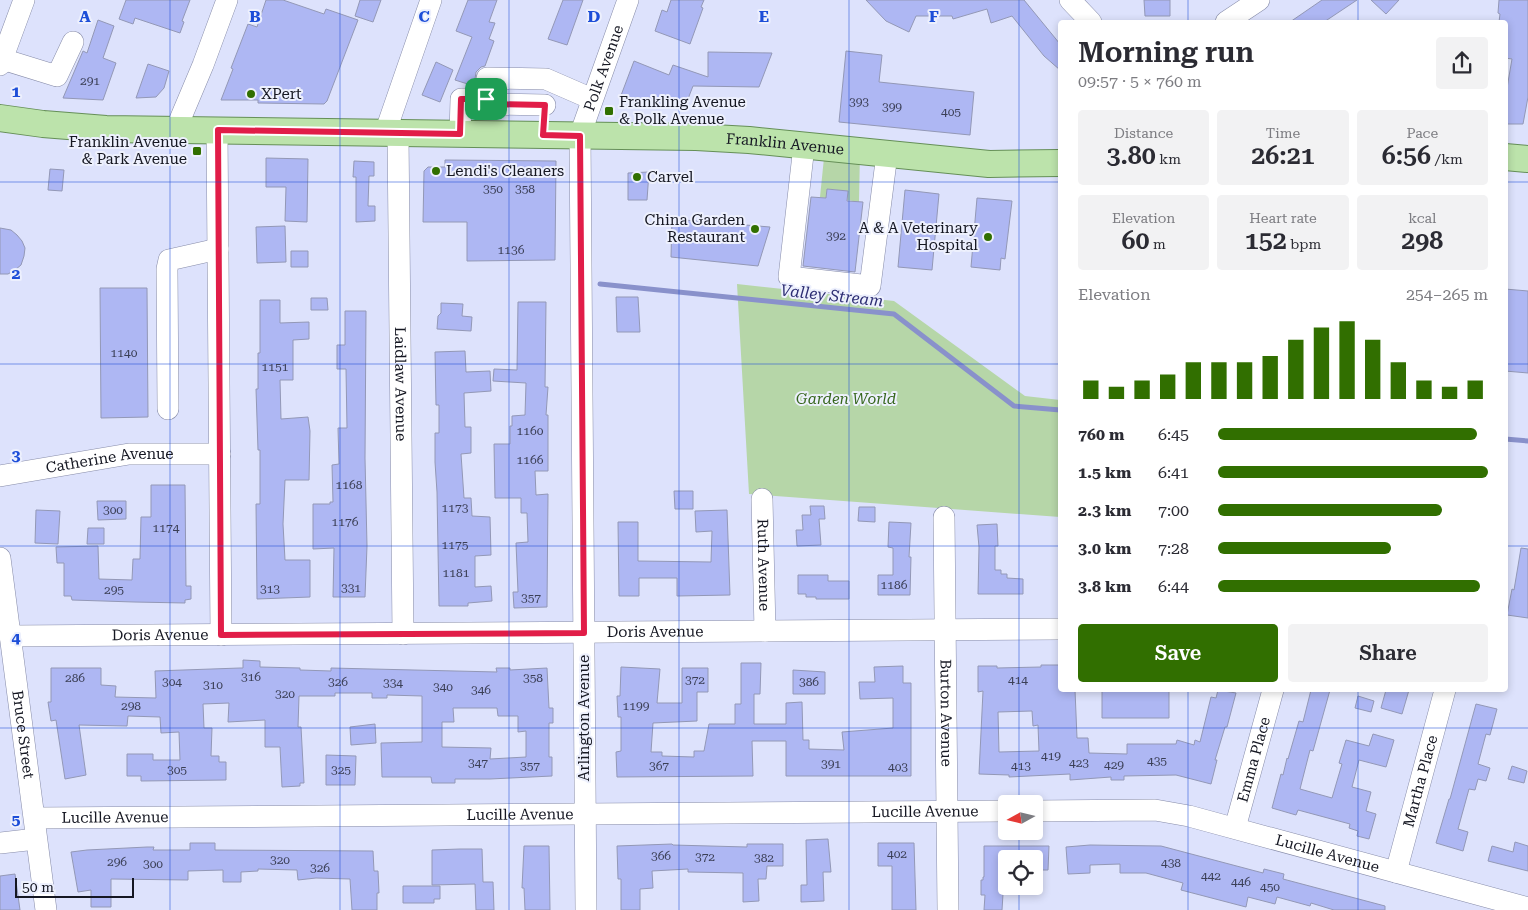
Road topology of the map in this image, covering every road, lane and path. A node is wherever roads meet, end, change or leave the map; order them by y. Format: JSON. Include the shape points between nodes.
{"nodes":[{"id":1,"x":24,"y":0,"type":"edge"},
{"id":2,"x":227,"y":0,"type":"edge"},
{"id":3,"x":431,"y":0,"type":"edge"},
{"id":4,"x":628,"y":0,"type":"edge"},
{"id":5,"x":1070,"y":0,"type":"edge"},
{"id":6,"x":1259,"y":0,"type":"edge"},
{"id":7,"x":1089,"y":20,"type":"edge"},
{"id":8,"x":1229,"y":20,"type":"edge"},
{"id":9,"x":73,"y":42,"type":"dead end"},
{"id":10,"x":1,"y":62,"type":"edge"},
{"id":11,"x":546,"y":79,"type":"junction"},
{"id":12,"x":486,"y":99,"type":"junction"},
{"id":13,"x":592,"y":99,"type":"junction"},
{"id":14,"x":545,"y":105,"type":"junction"},
{"id":15,"x":0,"y":118,"type":"edge"},
{"id":16,"x":176,"y":129,"type":"junction"},
{"id":17,"x":218,"y":130,"type":"junction"},
{"id":18,"x":392,"y":133,"type":"junction"},
{"id":19,"x":460,"y":134,"type":"junction"},
{"id":20,"x":543,"y":135,"type":"junction"},
{"id":21,"x":580,"y":136,"type":"junction"},
{"id":22,"x":804,"y":146,"type":"junction"},
{"id":23,"x":888,"y":154,"type":"junction"},
{"id":24,"x":1508,"y":158,"type":"edge"},
{"id":25,"x":1528,"y":160,"type":"edge"},
{"id":26,"x":1058,"y":163,"type":"edge"},
{"id":27,"x":218,"y":249,"type":"junction"},
{"id":28,"x":168,"y":409,"type":"dead end"},
{"id":29,"x":220,"y":454,"type":"junction"},
{"id":30,"x":0,"y":476,"type":"edge"},
{"id":31,"x":762,"y":499,"type":"dead end"},
{"id":32,"x":944,"y":517,"type":"dead end"},
{"id":33,"x":0,"y":558,"type":"edge"},
{"id":34,"x":1058,"y":629,"type":"edge"},
{"id":35,"x":947,"y":630,"type":"junction"},
{"id":36,"x":765,"y":631,"type":"junction"},
{"id":37,"x":584,"y":633,"type":"junction"},
{"id":38,"x":403,"y":634,"type":"junction"},
{"id":39,"x":221,"y":635,"type":"junction"},
{"id":40,"x":10,"y":636,"type":"junction"},
{"id":41,"x":6,"y":658,"type":"edge"},
{"id":42,"x":1272,"y":692,"type":"edge"},
{"id":43,"x":1444,"y":692,"type":"edge"},
{"id":44,"x":998,"y":811,"type":"edge"},
{"id":45,"x":1043,"y":811,"type":"edge"},
{"id":46,"x":948,"y":812,"type":"junction"},
{"id":47,"x":585,"y":814,"type":"junction"},
{"id":48,"x":36,"y":828,"type":"junction"},
{"id":49,"x":1235,"y":828,"type":"junction"},
{"id":50,"x":0,"y":843,"type":"edge"},
{"id":51,"x":1396,"y":872,"type":"junction"},
{"id":52,"x":1528,"y":908,"type":"edge"},
{"id":53,"x":46,"y":910,"type":"edge"},
{"id":54,"x":586,"y":910,"type":"edge"},
{"id":55,"x":948,"y":910,"type":"edge"}],
"edges":[{"from":1,"to":10,"type":"street"},
{"from":2,"to":16,"type":"street"},
{"from":3,"to":18,"type":"street","name":"Laidlaw Avenue"},
{"from":4,"to":13,"type":"street","name":"Polk Avenue"},
{"from":5,"to":7,"type":"street"},
{"from":6,"to":8,"type":"street"},
{"from":9,"to":10,"type":"street","via":[[57,76]]},
{"from":11,"to":12,"type":"street","via":[[487,78]]},
{"from":11,"to":13,"type":"street"},
{"from":11,"to":14,"type":"street"},
{"from":12,"to":14,"type":"street","via":[[486,104]]},
{"from":12,"to":19,"type":"street","via":[[461,99]]},
{"from":13,"to":21,"type":"street","name":"Polk Avenue"},
{"from":14,"to":20,"type":"street"},
{"from":15,"to":16,"type":"main road","name":"Franklin Avenue","via":[[106,129]]},
{"from":16,"to":17,"type":"main road","name":"Franklin Avenue"},
{"from":17,"to":18,"type":"main road","name":"Franklin Avenue"},
{"from":17,"to":27,"type":"street"},
{"from":18,"to":19,"type":"main road","name":"Franklin Avenue"},
{"from":18,"to":38,"type":"street","name":"Laidlaw Avenue"},
{"from":19,"to":20,"type":"main road","name":"Franklin Avenue"},
{"from":20,"to":21,"type":"main road","name":"Franklin Avenue"},
{"from":21,"to":22,"type":"main road","name":"Franklin Avenue","via":[[696,137]]},
{"from":21,"to":37,"type":"street","name":"Arlington Avenue"},
{"from":22,"to":23,"type":"main road","name":"Franklin Avenue"},
{"from":22,"to":23,"type":"street","via":[[789,278],[870,286]]},
{"from":23,"to":26,"type":"main road","name":"Franklin Avenue","via":[[989,164]]},
{"from":24,"to":25,"type":"main road"},
{"from":27,"to":28,"type":"street","via":[[168,260]]},
{"from":27,"to":29,"type":"street"},
{"from":29,"to":30,"type":"street","name":"Catherine Avenue","via":[[129,454]]},
{"from":29,"to":39,"type":"street"},
{"from":31,"to":36,"type":"street","name":"Ruth Avenue"},
{"from":32,"to":35,"type":"street","name":"Burton Avenue"},
{"from":33,"to":40,"type":"street","name":"Bruce Street"},
{"from":34,"to":35,"type":"street","name":"Doris Avenue"},
{"from":35,"to":36,"type":"street","name":"Doris Avenue"},
{"from":35,"to":46,"type":"street","name":"Burton Avenue"},
{"from":36,"to":37,"type":"street","name":"Doris Avenue"},
{"from":37,"to":38,"type":"street","name":"Doris Avenue"},
{"from":37,"to":47,"type":"street","name":"Arlington Avenue"},
{"from":38,"to":39,"type":"street","name":"Doris Avenue"},
{"from":39,"to":40,"type":"street","name":"Doris Avenue"},
{"from":40,"to":41,"type":"street","name":"Bruce Street"},
{"from":41,"to":48,"type":"street","name":"Bruce Street"},
{"from":42,"to":49,"type":"street","name":"Emma Place"},
{"from":43,"to":51,"type":"street","name":"Martha Place"},
{"from":44,"to":46,"type":"street","name":"Lucille Avenue"},
{"from":45,"to":49,"type":"street","name":"Lucille Avenue","via":[[1156,810]]},
{"from":46,"to":47,"type":"street","name":"Lucille Avenue"},
{"from":46,"to":55,"type":"street","name":"Burton Avenue"},
{"from":47,"to":48,"type":"street","name":"Lucille Avenue"},
{"from":47,"to":54,"type":"street","name":"Arlington Avenue"},
{"from":48,"to":50,"type":"street","name":"Lucille Avenue"},
{"from":48,"to":53,"type":"street","name":"Bruce Street"},
{"from":49,"to":51,"type":"street","name":"Lucille Avenue"},
{"from":51,"to":52,"type":"street","name":"Lucille Avenue"}]}
